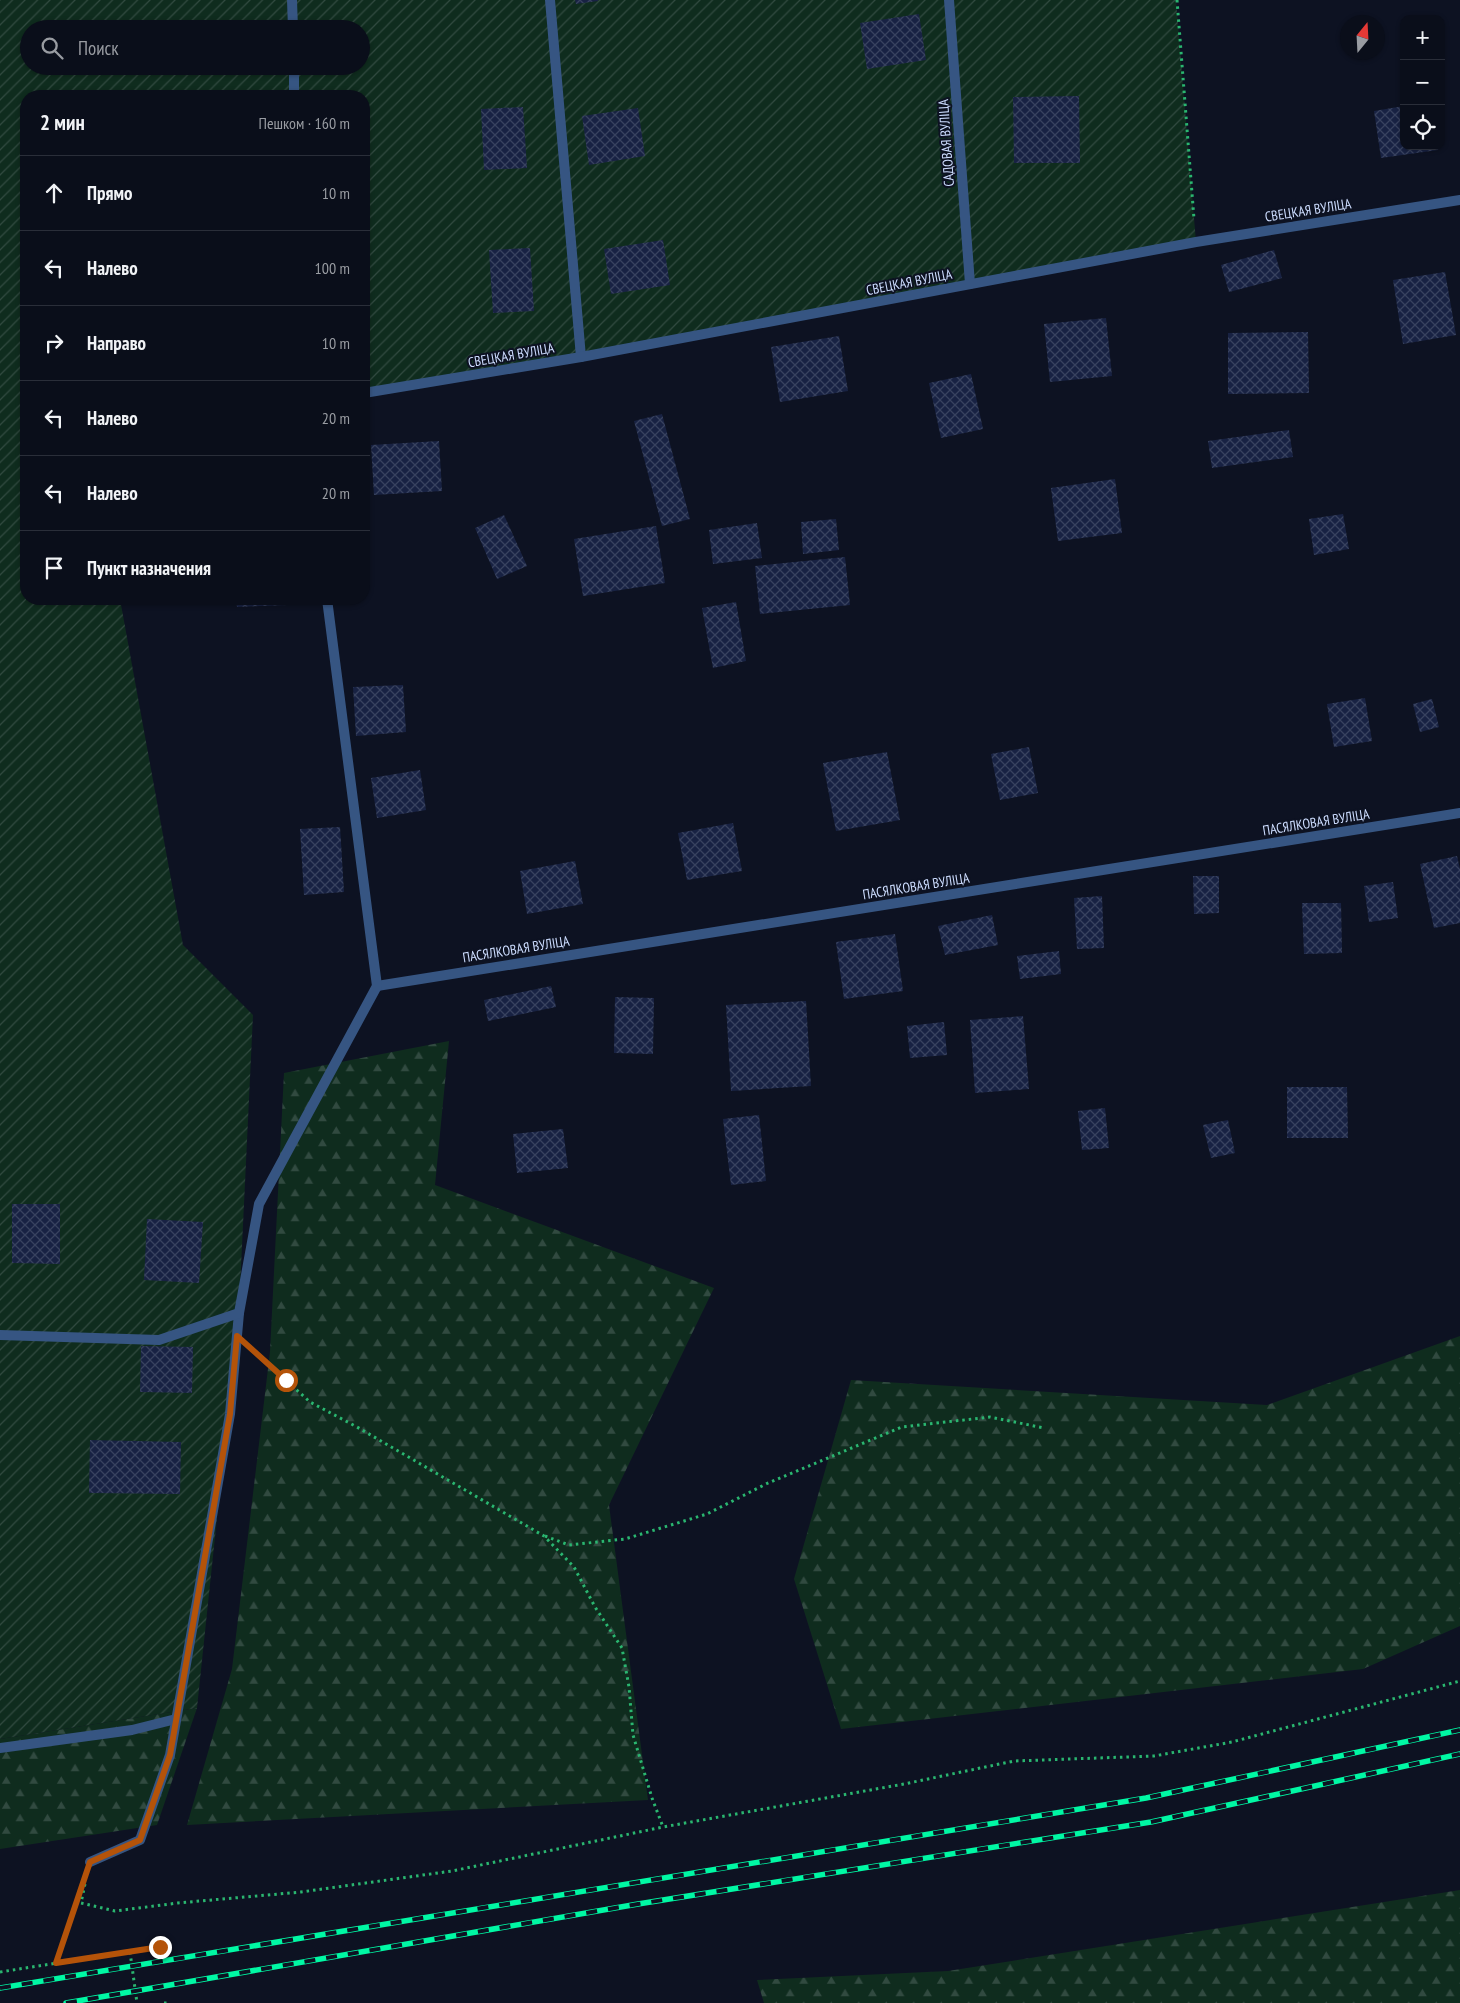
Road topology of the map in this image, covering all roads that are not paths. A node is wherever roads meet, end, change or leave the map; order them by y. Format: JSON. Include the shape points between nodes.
{"nodes":[{"id":1,"x":292,"y":0,"type":"edge"},
{"id":2,"x":550,"y":0,"type":"edge"},
{"id":3,"x":949,"y":0,"type":"edge"},
{"id":4,"x":293,"y":20,"type":"edge"},
{"id":5,"x":294,"y":75,"type":"edge"},
{"id":6,"x":294,"y":90,"type":"edge"},
{"id":7,"x":1460,"y":200,"type":"edge"},
{"id":8,"x":970,"y":284,"type":"junction"},
{"id":9,"x":581,"y":357,"type":"junction"},
{"id":10,"x":370,"y":392,"type":"edge"},
{"id":11,"x":327,"y":605,"type":"edge"},
{"id":12,"x":1460,"y":813,"type":"edge"},
{"id":13,"x":376,"y":986,"type":"junction"},
{"id":14,"x":239,"y":1314,"type":"junction"},
{"id":15,"x":0,"y":1335,"type":"edge"},
{"id":16,"x":176,"y":1719,"type":"junction"},
{"id":17,"x":0,"y":1748,"type":"edge"},
{"id":18,"x":90,"y":1862,"type":"road end"}],
"edges":[{"from":1,"to":4,"type":"street"},
{"from":2,"to":9,"type":"street"},
{"from":3,"to":8,"type":"street","name":"САДОВАЯ ВУЛІЦА"},
{"from":5,"to":6,"type":"street"},
{"from":7,"to":8,"type":"street","name":"СВЕЦКАЯ ВУЛІЦА","via":[[1196,242]]},
{"from":8,"to":9,"type":"street","name":"СВЕЦКАЯ ВУЛІЦА"},
{"from":9,"to":10,"type":"street","name":"СВЕЦКАЯ ВУЛІЦА"},
{"from":11,"to":13,"type":"street"},
{"from":12,"to":13,"type":"street","name":"ПАСЯЛКОВАЯ ВУЛІЦА"},
{"from":13,"to":14,"type":"street","via":[[259,1204]]},
{"from":14,"to":15,"type":"street","via":[[159,1340]]},
{"from":14,"to":16,"type":"street","via":[[230,1414]]},
{"from":16,"to":17,"type":"street","via":[[132,1730]]},
{"from":16,"to":18,"type":"street","via":[[170,1755],[140,1840]]}]}
